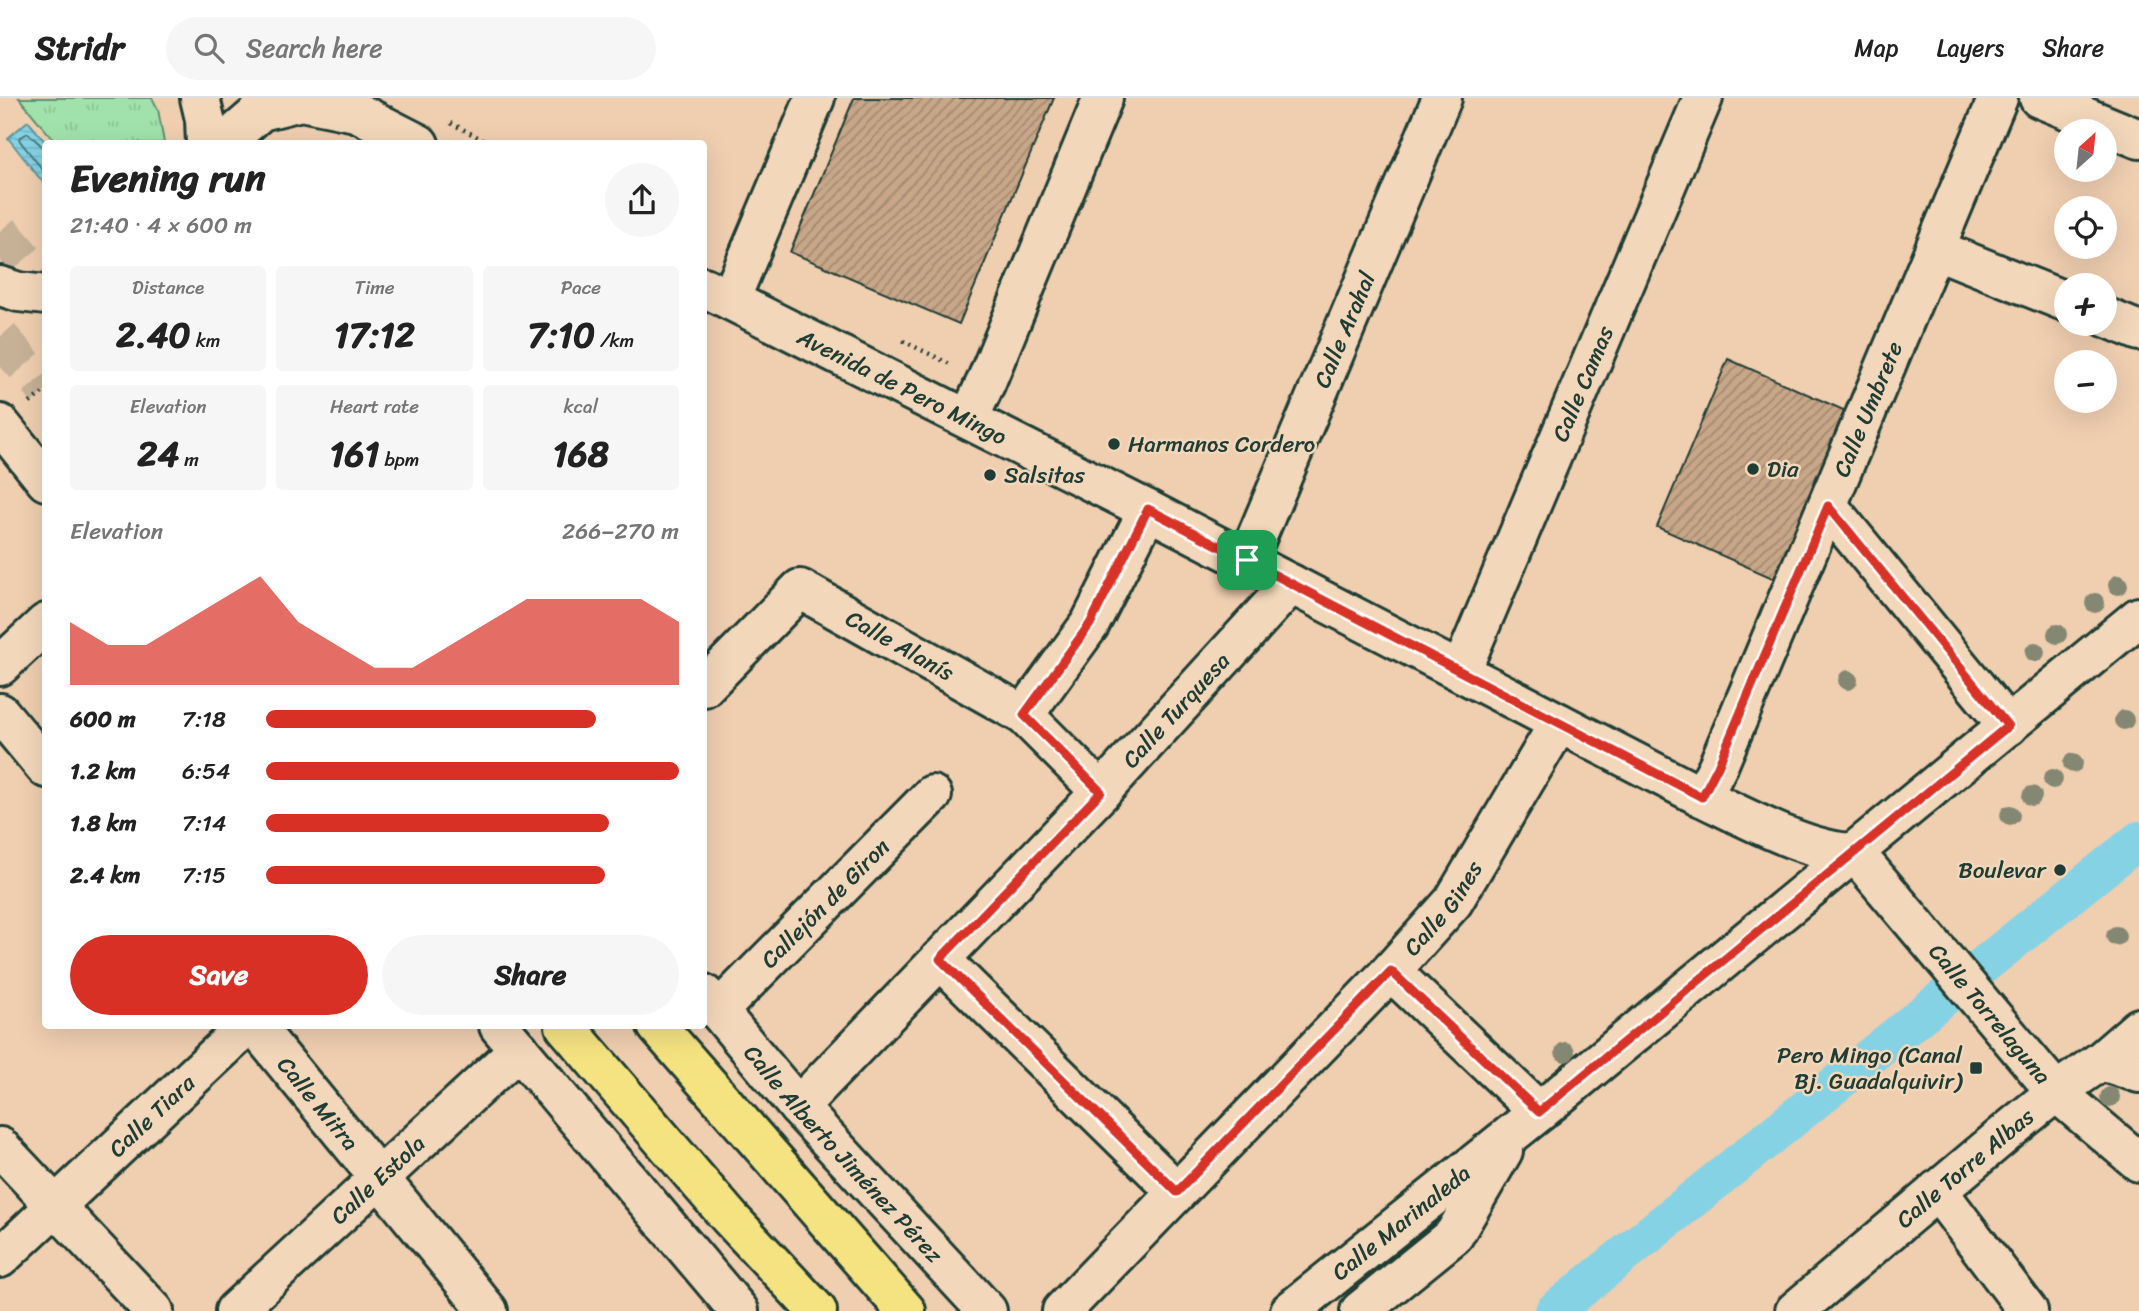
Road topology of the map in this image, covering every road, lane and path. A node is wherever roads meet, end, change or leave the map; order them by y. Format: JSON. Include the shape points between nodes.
{"nodes":[{"id":1,"x":200,"y":98,"type":"edge"},
{"id":2,"x":815,"y":98,"type":"edge"},
{"id":3,"x":1103,"y":98,"type":"edge"},
{"id":4,"x":1442,"y":98,"type":"edge"},
{"id":5,"x":1703,"y":98,"type":"edge"},
{"id":6,"x":1998,"y":98,"type":"edge"},
{"id":7,"x":2039,"y":98,"type":"edge"},
{"id":8,"x":343,"y":105,"type":"edge"},
{"id":9,"x":2139,"y":139,"type":"edge"},
{"id":10,"x":206,"y":140,"type":"edge"},
{"id":11,"x":228,"y":140,"type":"edge"},
{"id":12,"x":411,"y":140,"type":"edge"},
{"id":13,"x":1935,"y":249,"type":"junction"},
{"id":14,"x":0,"y":286,"type":"edge"},
{"id":15,"x":717,"y":294,"type":"edge"},
{"id":16,"x":42,"y":295,"type":"edge"},
{"id":17,"x":2054,"y":297,"type":"edge"},
{"id":18,"x":2117,"y":322,"type":"edge"},
{"id":19,"x":2139,"y":331,"type":"edge"},
{"id":20,"x":969,"y":418,"type":"junction"},
{"id":21,"x":0,"y":424,"type":"edge"},
{"id":22,"x":42,"y":476,"type":"edge"},
{"id":23,"x":1828,"y":506,"type":"junction"},
{"id":24,"x":1148,"y":509,"type":"junction"},
{"id":25,"x":1247,"y":560,"type":"junction"},
{"id":26,"x":1291,"y":584,"type":"junction"},
{"id":27,"x":2139,"y":617,"type":"edge"},
{"id":28,"x":42,"y":627,"type":"edge"},
{"id":29,"x":0,"y":666,"type":"edge"},
{"id":30,"x":1461,"y":671,"type":"junction"},
{"id":31,"x":707,"y":684,"type":"edge"},
{"id":32,"x":0,"y":713,"type":"edge"},
{"id":33,"x":1024,"y":715,"type":"junction"},
{"id":34,"x":1559,"y":723,"type":"junction"},
{"id":35,"x":2008,"y":726,"type":"junction"},
{"id":36,"x":42,"y":763,"type":"edge"},
{"id":37,"x":1101,"y":792,"type":"junction"},
{"id":38,"x":932,"y":795,"type":"dead end"},
{"id":39,"x":1702,"y":797,"type":"junction"},
{"id":40,"x":1855,"y":853,"type":"junction"},
{"id":41,"x":940,"y":959,"type":"junction"},
{"id":42,"x":1391,"y":971,"type":"junction"},
{"id":43,"x":711,"y":1002,"type":"edge"},
{"id":44,"x":2139,"y":1028,"type":"edge"},
{"id":45,"x":244,"y":1029,"type":"edge"},
{"id":46,"x":258,"y":1029,"type":"edge"},
{"id":47,"x":568,"y":1029,"type":"edge"},
{"id":48,"x":660,"y":1029,"type":"edge"},
{"id":49,"x":509,"y":1037,"type":"edge"},
{"id":50,"x":2101,"y":1061,"type":"junction"},
{"id":51,"x":2139,"y":1073,"type":"edge"},
{"id":52,"x":2056,"y":1092,"type":"junction"},
{"id":53,"x":798,"y":1107,"type":"junction"},
{"id":54,"x":1526,"y":1123,"type":"junction"},
{"id":55,"x":0,"y":1147,"type":"edge"},
{"id":56,"x":2139,"y":1162,"type":"edge"},
{"id":57,"x":379,"y":1178,"type":"junction"},
{"id":58,"x":1937,"y":1190,"type":"junction"},
{"id":59,"x":1177,"y":1192,"type":"junction"},
{"id":60,"x":55,"y":1206,"type":"junction"},
{"id":61,"x":0,"y":1258,"type":"edge"},
{"id":62,"x":154,"y":1311,"type":"edge"},
{"id":63,"x":235,"y":1311,"type":"edge"},
{"id":64,"x":488,"y":1311,"type":"edge"},
{"id":65,"x":739,"y":1311,"type":"edge"},
{"id":66,"x":817,"y":1311,"type":"edge"},
{"id":67,"x":906,"y":1311,"type":"edge"},
{"id":68,"x":987,"y":1311,"type":"edge"},
{"id":69,"x":1062,"y":1311,"type":"edge"},
{"id":70,"x":1290,"y":1311,"type":"edge"},
{"id":71,"x":1360,"y":1311,"type":"edge"},
{"id":72,"x":1795,"y":1311,"type":"edge"},
{"id":73,"x":2028,"y":1311,"type":"edge"}],
"edges":[{"from":1,"to":10,"type":"street"},
{"from":2,"to":15,"type":"street"},
{"from":3,"to":20,"type":"street"},
{"from":4,"to":25,"type":"street","name":"Calle Arahal"},
{"from":5,"to":30,"type":"street","name":"Calle Camas"},
{"from":6,"to":13,"type":"street","name":"Calle Umbrete"},
{"from":7,"to":9,"type":"street"},
{"from":8,"to":11,"type":"street","via":[[301,101],[261,111]]},
{"from":8,"to":12,"type":"street"},
{"from":13,"to":17,"type":"street"},
{"from":13,"to":23,"type":"street","name":"Calle Umbrete"},
{"from":14,"to":16,"type":"street"},
{"from":15,"to":20,"type":"street","name":"Avenida de Pero Mingo"},
{"from":18,"to":19,"type":"street"},
{"from":20,"to":24,"type":"street","name":"Avenida de Pero Mingo"},
{"from":21,"to":22,"type":"street"},
{"from":23,"to":35,"type":"street"},
{"from":23,"to":39,"type":"street","name":"Calle Umbrete"},
{"from":24,"to":25,"type":"street","name":"Avenida de Pero Mingo"},
{"from":24,"to":33,"type":"street","via":[[1090,624]]},
{"from":25,"to":26,"type":"street","name":"Avenida de Pero Mingo"},
{"from":26,"to":30,"type":"street","name":"Avenida de Pero Mingo"},
{"from":26,"to":37,"type":"street","name":"Calle Turquesa"},
{"from":27,"to":35,"type":"street","name":"Calle Marinaleda"},
{"from":28,"to":29,"type":"street"},
{"from":30,"to":34,"type":"street","name":"Avenida de Pero Mingo"},
{"from":31,"to":33,"type":"street","name":"Calle Alanís","via":[[800,589]]},
{"from":32,"to":36,"type":"street"},
{"from":33,"to":37,"type":"street","name":"Calle Alanís"},
{"from":34,"to":39,"type":"street","name":"Avenida de Pero Mingo"},
{"from":34,"to":42,"type":"street","name":"Calle Gines","via":[[1453,902]]},
{"from":35,"to":40,"type":"street","name":"Calle Marinaleda"},
{"from":37,"to":41,"type":"street","name":"Calle Turquesa"},
{"from":38,"to":43,"type":"street","name":"Callejón de Giron"},
{"from":39,"to":40,"type":"street","name":"Avenida de Pero Mingo","via":[[1836,853]]},
{"from":40,"to":52,"type":"street","name":"Calle Torrelaguna"},
{"from":40,"to":54,"type":"street","name":"Calle Marinaleda"},
{"from":41,"to":53,"type":"street","name":"Calle Turquesa"},
{"from":41,"to":59,"type":"street"},
{"from":42,"to":54,"type":"street"},
{"from":42,"to":59,"type":"street","name":"Calle Gines"},
{"from":43,"to":53,"type":"street","name":"Calle Alberto Jiménez Pérez"},
{"from":44,"to":50,"type":"street","name":"Calle Torre Albas"},
{"from":45,"to":60,"type":"street","name":"Calle Tiara"},
{"from":46,"to":57,"type":"street","name":"Calle Mitra"},
{"from":47,"to":66,"type":"highway","via":[[729,1217]]},
{"from":48,"to":67,"type":"highway"},
{"from":49,"to":57,"type":"street","name":"Calle Estola"},
{"from":49,"to":65,"type":"street"},
{"from":50,"to":51,"type":"street"},
{"from":50,"to":52,"type":"street","name":"Calle Torre Albas"},
{"from":52,"to":56,"type":"street","name":"Calle Torrelaguna"},
{"from":52,"to":58,"type":"street","name":"Calle Torre Albas"},
{"from":53,"to":68,"type":"street","name":"Calle Alberto Jiménez Pérez"},
{"from":54,"to":70,"type":"street","name":"Calle Marinaleda"},
{"from":54,"to":71,"type":"street","name":"Calle Marinaleda","via":[[1454,1235]]},
{"from":55,"to":60,"type":"street"},
{"from":57,"to":63,"type":"street","name":"Calle Estola"},
{"from":57,"to":64,"type":"street","name":"Calle Mitra"},
{"from":58,"to":72,"type":"street","name":"Calle Torre Albas"},
{"from":58,"to":73,"type":"street"},
{"from":59,"to":69,"type":"street","name":"Calle Gines"},
{"from":60,"to":61,"type":"street","name":"Calle Tiara"},
{"from":60,"to":62,"type":"street"}]}
